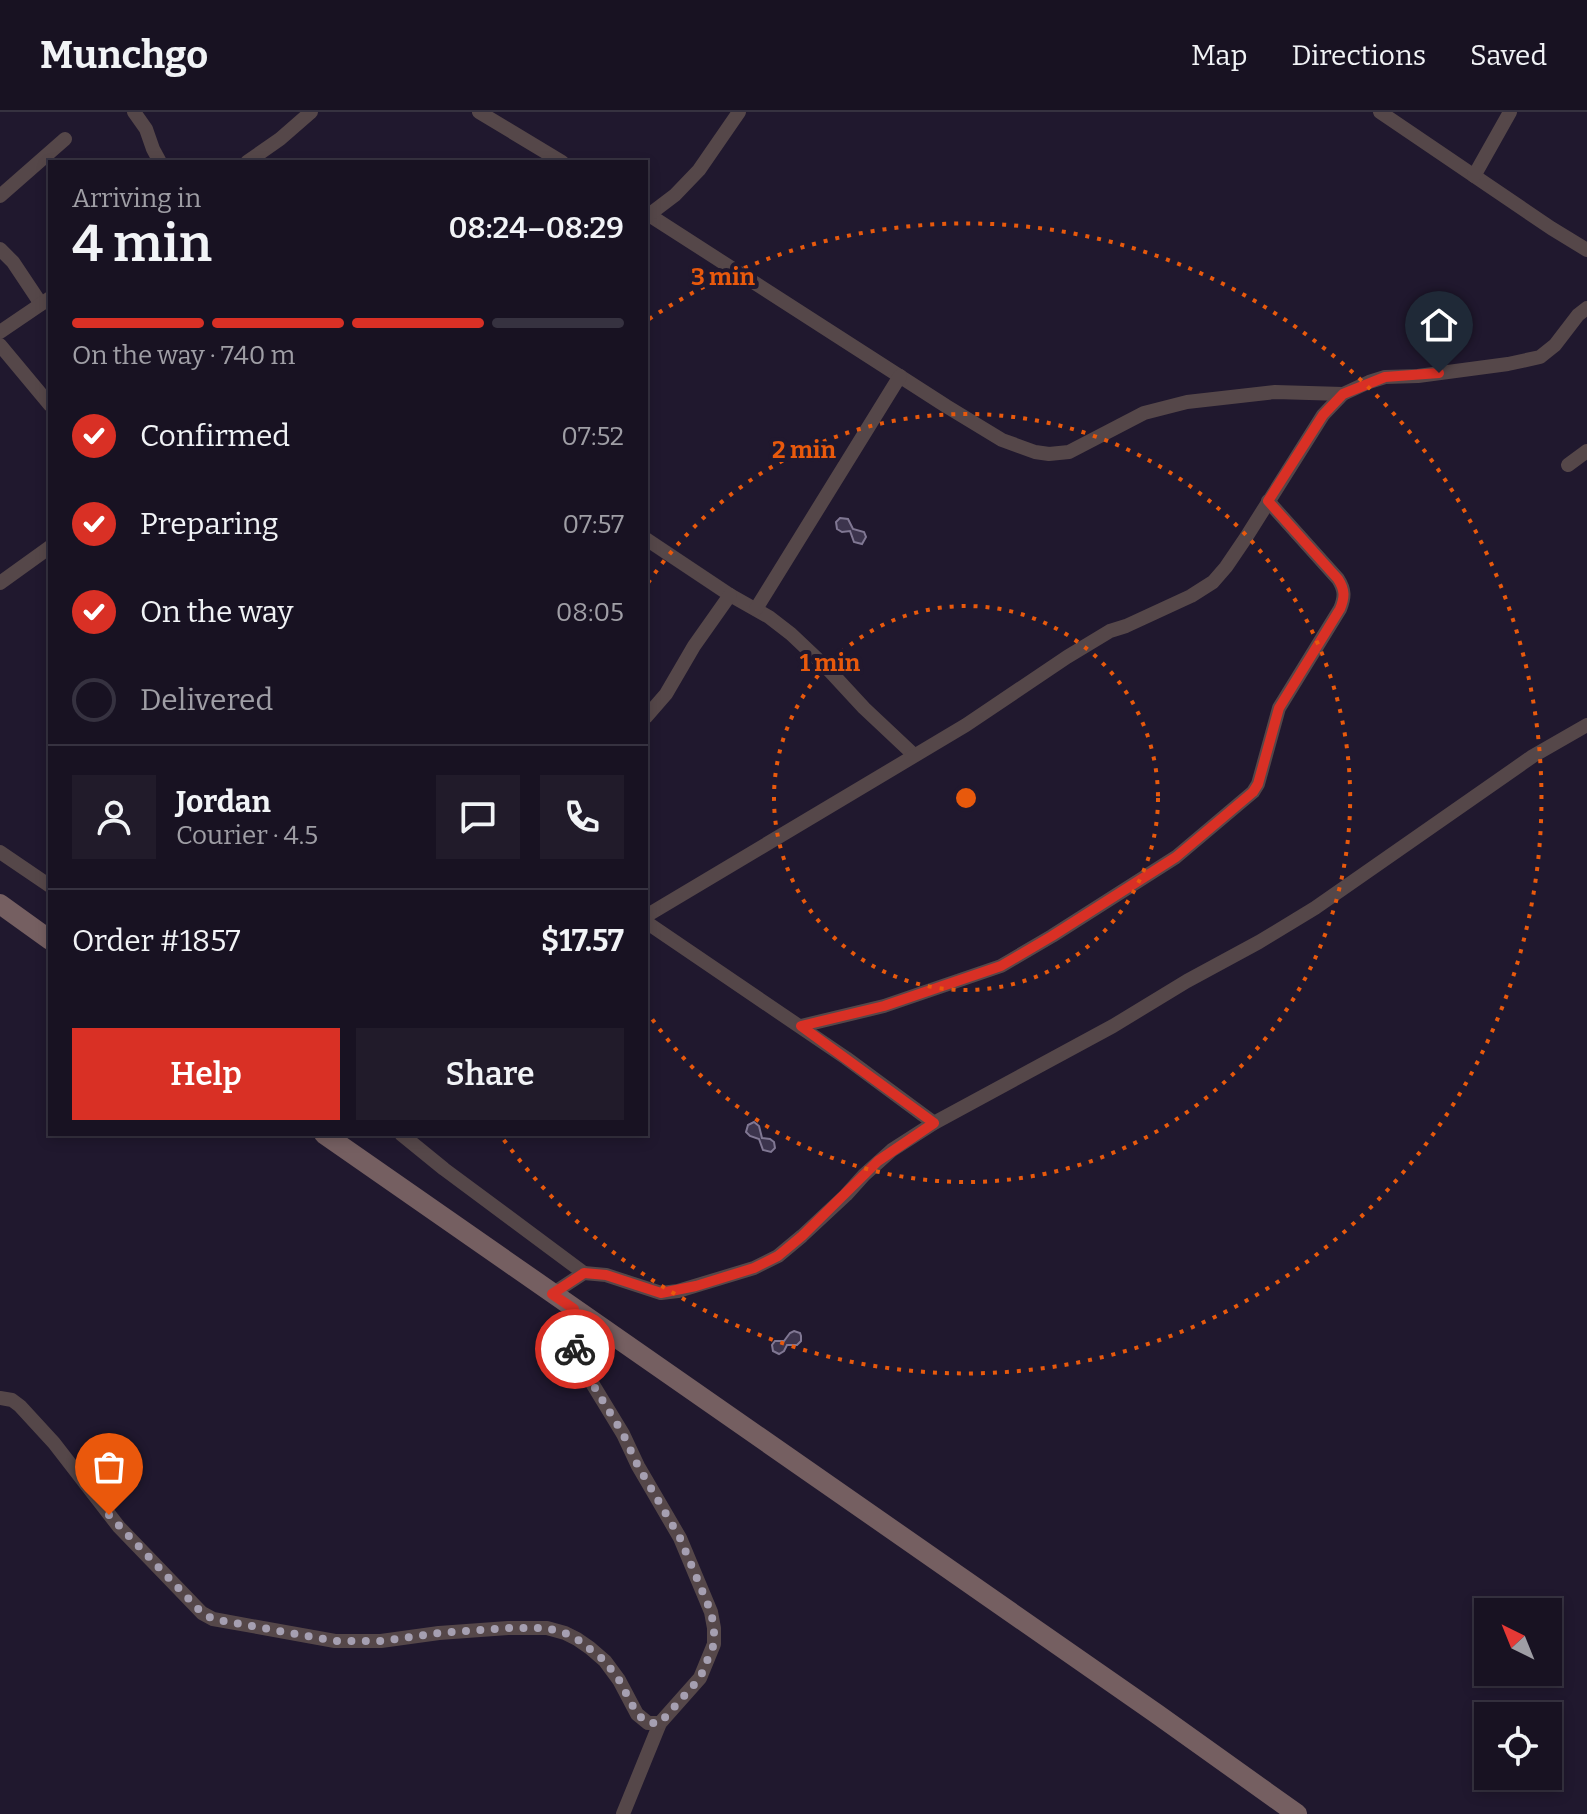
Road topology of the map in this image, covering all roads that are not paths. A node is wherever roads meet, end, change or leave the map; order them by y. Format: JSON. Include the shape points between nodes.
{"nodes":[{"id":1,"x":134,"y":112,"type":"edge"},
{"id":2,"x":311,"y":112,"type":"edge"},
{"id":3,"x":479,"y":112,"type":"edge"},
{"id":4,"x":739,"y":112,"type":"edge"},
{"id":5,"x":1380,"y":112,"type":"edge"},
{"id":6,"x":1510,"y":112,"type":"edge"},
{"id":7,"x":65,"y":139,"type":"dead end"},
{"id":8,"x":159,"y":160,"type":"edge"},
{"id":9,"x":250,"y":160,"type":"edge"},
{"id":10,"x":559,"y":160,"type":"edge"},
{"id":11,"x":1474,"y":176,"type":"junction"},
{"id":12,"x":0,"y":196,"type":"edge"},
{"id":13,"x":648,"y":214,"type":"edge"},
{"id":14,"x":648,"y":216,"type":"edge"},
{"id":15,"x":0,"y":249,"type":"edge"},
{"id":16,"x":1587,"y":250,"type":"edge"},
{"id":17,"x":46,"y":301,"type":"edge"},
{"id":18,"x":1587,"y":308,"type":"edge"},
{"id":19,"x":0,"y":332,"type":"edge"},
{"id":20,"x":0,"y":345,"type":"edge"},
{"id":21,"x":900,"y":376,"type":"junction"},
{"id":22,"x":1343,"y":394,"type":"junction"},
{"id":23,"x":48,"y":403,"type":"edge"},
{"id":24,"x":1587,"y":451,"type":"edge"},
{"id":25,"x":1568,"y":465,"type":"dead end"},
{"id":26,"x":1268,"y":501,"type":"junction"},
{"id":27,"x":648,"y":540,"type":"edge"},
{"id":28,"x":48,"y":548,"type":"edge"},
{"id":29,"x":0,"y":583,"type":"edge"},
{"id":30,"x":730,"y":595,"type":"junction"},
{"id":31,"x":756,"y":609,"type":"junction"},
{"id":32,"x":648,"y":715,"type":"edge"},
{"id":33,"x":1587,"y":725,"type":"edge"},
{"id":34,"x":914,"y":755,"type":"junction"},
{"id":35,"x":0,"y":852,"type":"edge"},
{"id":36,"x":48,"y":885,"type":"edge"},
{"id":37,"x":0,"y":904,"type":"edge"},
{"id":38,"x":648,"y":918,"type":"edge"},
{"id":39,"x":648,"y":920,"type":"edge"},
{"id":40,"x":48,"y":939,"type":"edge"},
{"id":41,"x":801,"y":1026,"type":"junction"},
{"id":42,"x":934,"y":1123,"type":"junction"},
{"id":43,"x":327,"y":1136,"type":"edge"},
{"id":44,"x":403,"y":1136,"type":"edge"},
{"id":45,"x":584,"y":1273,"type":"junction"},
{"id":46,"x":552,"y":1294,"type":"junction"},
{"id":47,"x":574,"y":1309,"type":"junction"},
{"id":48,"x":0,"y":1398,"type":"edge"},
{"id":49,"x":660,"y":1723,"type":"junction"},
{"id":50,"x":623,"y":1814,"type":"edge"},
{"id":51,"x":1297,"y":1814,"type":"edge"}],
"edges":[{"from":1,"to":8,"type":"street"},
{"from":2,"to":9,"type":"street"},
{"from":3,"to":10,"type":"street"},
{"from":4,"to":13,"type":"street","via":[[699,170]]},
{"from":5,"to":11,"type":"street"},
{"from":6,"to":11,"type":"street"},
{"from":7,"to":12,"type":"street"},
{"from":11,"to":16,"type":"street"},
{"from":14,"to":21,"type":"street"},
{"from":15,"to":17,"type":"street"},
{"from":17,"to":19,"type":"street"},
{"from":18,"to":22,"type":"street","via":[[1540,357],[1385,377]]},
{"from":20,"to":23,"type":"street"},
{"from":21,"to":22,"type":"street","via":[[1002,440],[1049,454],[1069,452],[1144,413],[1187,402],[1275,392]]},
{"from":21,"to":31,"type":"street"},
{"from":22,"to":26,"type":"street","via":[[1323,415]]},
{"from":24,"to":25,"type":"street"},
{"from":26,"to":34,"type":"street","via":[[1213,582],[1110,631]]},
{"from":26,"to":41,"type":"street","via":[[1338,579],[1344,598],[1279,708],[1253,792],[1176,857],[1001,966],[884,1006]]},
{"from":27,"to":30,"type":"street"},
{"from":28,"to":29,"type":"street"},
{"from":30,"to":31,"type":"street"},
{"from":30,"to":32,"type":"street"},
{"from":31,"to":34,"type":"street","via":[[791,634]]},
{"from":33,"to":42,"type":"street","via":[[1533,756],[1315,908]]},
{"from":34,"to":38,"type":"street"},
{"from":35,"to":36,"type":"street"},
{"from":37,"to":40,"type":"street"},
{"from":39,"to":41,"type":"street"},
{"from":41,"to":42,"type":"street"},
{"from":42,"to":45,"type":"street","via":[[878,1161],[778,1256],[754,1268],[661,1293]]},
{"from":43,"to":46,"type":"street"},
{"from":44,"to":45,"type":"street"},
{"from":45,"to":46,"type":"street"},
{"from":46,"to":47,"type":"street"},
{"from":47,"to":49,"type":"street","via":[[573,1342],[581,1365],[680,1538],[711,1612],[714,1644],[700,1678]]},
{"from":47,"to":51,"type":"street"},
{"from":48,"to":49,"type":"street","via":[[20,1406],[119,1527],[213,1619],[335,1641],[547,1628],[590,1648],[619,1680],[637,1714],[648,1723]]},
{"from":49,"to":50,"type":"street"}]}
